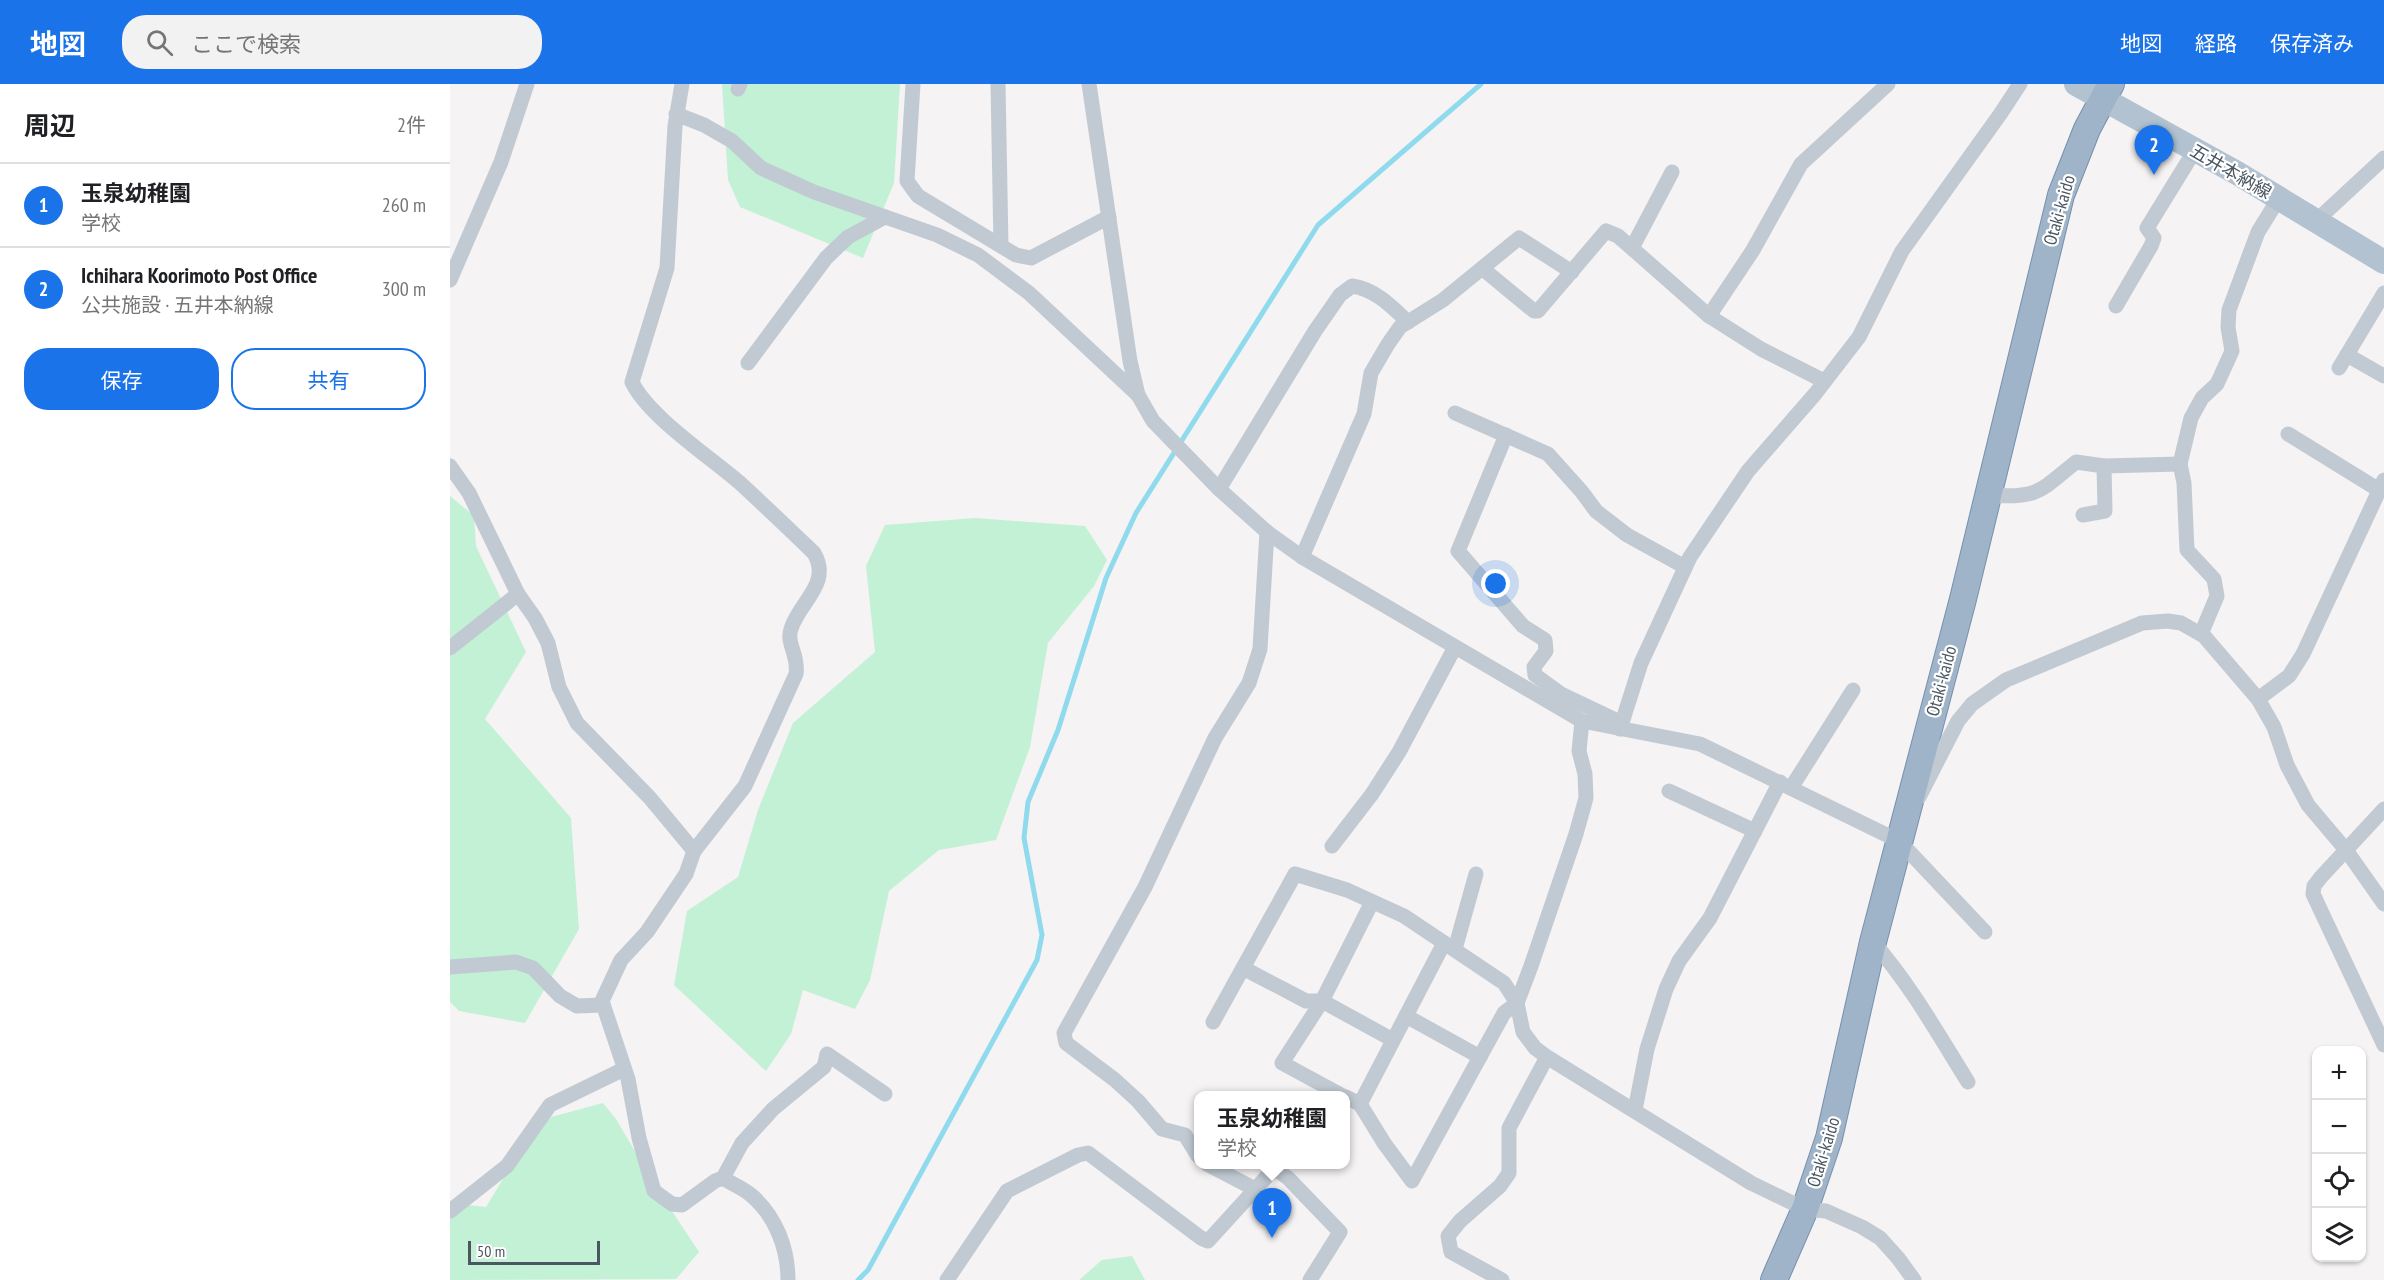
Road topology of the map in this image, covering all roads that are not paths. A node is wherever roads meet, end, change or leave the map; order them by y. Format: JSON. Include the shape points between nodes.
{"nodes":[{"id":1,"x":527,"y":84,"type":"edge"},
{"id":2,"x":682,"y":84,"type":"edge"},
{"id":3,"x":913,"y":84,"type":"edge"},
{"id":4,"x":998,"y":84,"type":"edge"},
{"id":5,"x":1089,"y":84,"type":"edge"},
{"id":6,"x":1888,"y":84,"type":"edge"},
{"id":7,"x":2020,"y":84,"type":"edge"},
{"id":8,"x":2076,"y":84,"type":"edge"},
{"id":9,"x":2107,"y":91,"type":"edge"},
{"id":10,"x":676,"y":114,"type":"junction"},
{"id":11,"x":2195,"y":150,"type":"junction"},
{"id":12,"x":2384,"y":158,"type":"edge"},
{"id":13,"x":1672,"y":172,"type":"dead end"},
{"id":14,"x":2280,"y":198,"type":"junction"},
{"id":15,"x":1109,"y":217,"type":"junction"},
{"id":16,"x":885,"y":218,"type":"junction"},
{"id":17,"x":2316,"y":221,"type":"junction"},
{"id":18,"x":1001,"y":246,"type":"junction"},
{"id":19,"x":1632,"y":248,"type":"junction"},
{"id":20,"x":2384,"y":262,"type":"edge"},
{"id":21,"x":1483,"y":269,"type":"junction"},
{"id":22,"x":1572,"y":272,"type":"junction"},
{"id":23,"x":450,"y":280,"type":"edge"},
{"id":24,"x":2384,"y":293,"type":"edge"},
{"id":25,"x":2116,"y":306,"type":"dead end"},
{"id":26,"x":1709,"y":316,"type":"junction"},
{"id":27,"x":1408,"y":322,"type":"junction"},
{"id":28,"x":2347,"y":355,"type":"junction"},
{"id":29,"x":748,"y":363,"type":"dead end"},
{"id":30,"x":2339,"y":368,"type":"dead end"},
{"id":31,"x":2384,"y":376,"type":"edge"},
{"id":32,"x":1824,"y":381,"type":"junction"},
{"id":33,"x":1138,"y":395,"type":"junction"},
{"id":34,"x":1455,"y":413,"type":"dead end"},
{"id":35,"x":2288,"y":434,"type":"dead end"},
{"id":36,"x":1506,"y":435,"type":"junction"},
{"id":37,"x":2180,"y":464,"type":"junction"},
{"id":38,"x":450,"y":466,"type":"edge"},
{"id":39,"x":2104,"y":466,"type":"junction"},
{"id":40,"x":2381,"y":485,"type":"edge"},
{"id":41,"x":1220,"y":489,"type":"junction"},
{"id":42,"x":1989,"y":495,"type":"junction"},
{"id":43,"x":2083,"y":515,"type":"dead end"},
{"id":44,"x":1267,"y":532,"type":"junction"},
{"id":45,"x":1302,"y":557,"type":"junction"},
{"id":46,"x":1685,"y":567,"type":"junction"},
{"id":47,"x":518,"y":594,"type":"junction"},
{"id":48,"x":2200,"y":634,"type":"junction"},
{"id":49,"x":1455,"y":647,"type":"junction"},
{"id":50,"x":450,"y":648,"type":"edge"},
{"id":51,"x":1853,"y":690,"type":"dead end"},
{"id":52,"x":2258,"y":699,"type":"junction"},
{"id":53,"x":1582,"y":721,"type":"junction"},
{"id":54,"x":1621,"y":726,"type":"junction"},
{"id":55,"x":1785,"y":785,"type":"junction"},
{"id":56,"x":1669,"y":790,"type":"dead end"},
{"id":57,"x":2384,"y":809,"type":"edge"},
{"id":58,"x":1906,"y":813,"type":"junction"},
{"id":59,"x":1755,"y":831,"type":"junction"},
{"id":60,"x":1899,"y":841,"type":"junction"},
{"id":61,"x":1332,"y":846,"type":"dead end"},
{"id":62,"x":2346,"y":850,"type":"junction"},
{"id":63,"x":694,"y":851,"type":"junction"},
{"id":64,"x":1476,"y":874,"type":"dead end"},
{"id":65,"x":1372,"y":902,"type":"junction"},
{"id":66,"x":2384,"y":904,"type":"edge"},
{"id":67,"x":1985,"y":932,"type":"dead end"},
{"id":68,"x":1873,"y":942,"type":"junction"},
{"id":69,"x":1450,"y":946,"type":"junction"},
{"id":70,"x":450,"y":967,"type":"edge"},
{"id":71,"x":1243,"y":968,"type":"junction"},
{"id":72,"x":1323,"y":1001,"type":"junction"},
{"id":73,"x":1517,"y":1003,"type":"junction"},
{"id":74,"x":603,"y":1005,"type":"junction"},
{"id":75,"x":1406,"y":1016,"type":"junction"},
{"id":76,"x":1213,"y":1022,"type":"dead end"},
{"id":77,"x":1393,"y":1040,"type":"junction"},
{"id":78,"x":2384,"y":1045,"type":"edge"},
{"id":79,"x":1480,"y":1057,"type":"junction"},
{"id":80,"x":1547,"y":1057,"type":"junction"},
{"id":81,"x":624,"y":1069,"type":"junction"},
{"id":82,"x":1968,"y":1082,"type":"dead end"},
{"id":83,"x":1335,"y":1091,"type":"edge"},
{"id":84,"x":885,"y":1094,"type":"dead end"},
{"id":85,"x":1350,"y":1099,"type":"edge"},
{"id":86,"x":1360,"y":1104,"type":"junction"},
{"id":87,"x":1635,"y":1110,"type":"junction"},
{"id":88,"x":1194,"y":1150,"type":"edge"},
{"id":89,"x":1217,"y":1169,"type":"edge"},
{"id":90,"x":723,"y":1178,"type":"junction"},
{"id":91,"x":1255,"y":1189,"type":"junction"},
{"id":92,"x":1805,"y":1209,"type":"junction"},
{"id":93,"x":450,"y":1211,"type":"edge"},
{"id":94,"x":788,"y":1280,"type":"edge"},
{"id":95,"x":947,"y":1280,"type":"edge"},
{"id":96,"x":1310,"y":1280,"type":"edge"},
{"id":97,"x":1502,"y":1280,"type":"edge"},
{"id":98,"x":1774,"y":1280,"type":"edge"},
{"id":99,"x":1914,"y":1280,"type":"edge"}],
"edges":[{"from":1,"to":23,"type":"street","via":[[501,162]]},
{"from":2,"to":10,"type":"street"},
{"from":3,"to":18,"type":"street","via":[[907,181],[918,196]]},
{"from":4,"to":18,"type":"street"},
{"from":5,"to":15,"type":"street"},
{"from":6,"to":26,"type":"street","via":[[1801,164],[1753,250]]},
{"from":7,"to":32,"type":"street","via":[[1902,251],[1859,337]]},
{"from":8,"to":9,"type":"main road","name":"五井本納線"},
{"from":9,"to":11,"type":"main road","name":"五井本納線"},
{"from":9,"to":42,"type":"highway","name":"Otaki-kaido","via":[[2086,129],[2061,195]]},
{"from":10,"to":16,"type":"street","via":[[732,141],[760,168]]},
{"from":10,"to":63,"type":"street","via":[[667,268],[632,382],[651,409],[739,483],[820,563],[820,575],[791,627],[789,640],[798,662],[796,674],[745,786]]},
{"from":11,"to":14,"type":"main road","name":"五井本納線"},
{"from":11,"to":25,"type":"street","via":[[2147,228],[2154,238],[2151,246]]},
{"from":12,"to":17,"type":"street"},
{"from":13,"to":19,"type":"street"},
{"from":14,"to":17,"type":"main road","name":"五井本納線"},
{"from":14,"to":37,"type":"street","via":[[2258,232],[2229,310],[2232,351],[2217,384],[2202,398],[2191,418]]},
{"from":15,"to":18,"type":"street","via":[[1031,258]]},
{"from":15,"to":33,"type":"street"},
{"from":16,"to":29,"type":"street","via":[[848,237],[825,258]]},
{"from":16,"to":33,"type":"street","via":[[937,235],[978,255],[1029,293]]},
{"from":17,"to":20,"type":"main road","name":"五井本納線"},
{"from":19,"to":22,"type":"street","via":[[1606,231]]},
{"from":19,"to":26,"type":"street"},
{"from":21,"to":22,"type":"street","via":[[1520,238]]},
{"from":21,"to":22,"type":"street","via":[[1534,311]]},
{"from":21,"to":27,"type":"street"},
{"from":24,"to":28,"type":"street"},
{"from":26,"to":32,"type":"street","via":[[1761,349]]},
{"from":27,"to":41,"type":"street","via":[[1362,287],[1352,286],[1340,295]]},
{"from":27,"to":45,"type":"street","via":[[1400,327],[1371,373],[1364,414]]},
{"from":28,"to":30,"type":"street"},
{"from":28,"to":31,"type":"street"},
{"from":32,"to":46,"type":"street","via":[[1748,471]]},
{"from":33,"to":41,"type":"street","via":[[1154,421]]},
{"from":34,"to":36,"type":"street"},
{"from":35,"to":40,"type":"street"},
{"from":36,"to":46,"type":"street","via":[[1548,454],[1596,511],[1627,536]]},
{"from":36,"to":54,"type":"street","via":[[1458,551],[1523,626],[1545,640],[1546,651],[1534,667],[1535,675],[1561,694]]},
{"from":37,"to":39,"type":"street"},
{"from":37,"to":48,"type":"street","via":[[2187,550],[2214,579],[2217,596]]},
{"from":38,"to":47,"type":"street","via":[[469,493]]},
{"from":39,"to":42,"type":"street","via":[[2076,462],[2039,492],[2018,497]]},
{"from":39,"to":43,"type":"street","via":[[2105,511]]},
{"from":40,"to":52,"type":"street","via":[[2303,654],[2289,676]]},
{"from":41,"to":44,"type":"street"},
{"from":42,"to":58,"type":"highway","name":"Otaki-kaido"},
{"from":44,"to":45,"type":"street"},
{"from":44,"to":88,"type":"street","via":[[1260,649],[1249,683],[1215,738],[1145,887],[1064,1033],[1066,1043],[1115,1080],[1162,1129],[1185,1136]]},
{"from":45,"to":49,"type":"street"},
{"from":46,"to":54,"type":"street","via":[[1641,663]]},
{"from":47,"to":50,"type":"street"},
{"from":47,"to":63,"type":"street","via":[[548,643],[559,687],[577,723],[650,798]]},
{"from":48,"to":52,"type":"street"},
{"from":48,"to":58,"type":"street","via":[[2168,621],[2142,622],[2006,680],[1972,704],[1958,721],[1917,800]]},
{"from":49,"to":53,"type":"street"},
{"from":49,"to":61,"type":"street","via":[[1399,752]]},
{"from":51,"to":55,"type":"street"},
{"from":52,"to":62,"type":"street","via":[[2308,805]]},
{"from":53,"to":54,"type":"street"},
{"from":53,"to":73,"type":"street","via":[[1579,751],[1586,798]]},
{"from":54,"to":55,"type":"street","via":[[1700,744]]},
{"from":55,"to":59,"type":"street"},
{"from":55,"to":60,"type":"street"},
{"from":56,"to":59,"type":"street"},
{"from":57,"to":62,"type":"street"},
{"from":58,"to":60,"type":"highway","name":"Otaki-kaido"},
{"from":59,"to":87,"type":"street","via":[[1710,918],[1679,961],[1666,989],[1647,1049]]},
{"from":60,"to":67,"type":"street"},
{"from":60,"to":68,"type":"highway","name":"Otaki-kaido"},
{"from":62,"to":66,"type":"street"},
{"from":62,"to":78,"type":"street","via":[[2314,886],[2313,894]]},
{"from":63,"to":74,"type":"street","via":[[686,874],[648,932],[621,960],[609,981]]},
{"from":64,"to":69,"type":"street"},
{"from":65,"to":69,"type":"street","via":[[1404,916]]},
{"from":65,"to":71,"type":"street","via":[[1295,874]]},
{"from":65,"to":72,"type":"street"},
{"from":68,"to":82,"type":"street","via":[[1917,1000]]},
{"from":68,"to":92,"type":"highway","name":"Otaki-kaido","via":[[1829,1138]]},
{"from":69,"to":73,"type":"street","via":[[1504,983]]},
{"from":69,"to":75,"type":"street"},
{"from":70,"to":74,"type":"street","via":[[516,962],[533,968],[560,996],[577,1006]]},
{"from":71,"to":72,"type":"street","via":[[1306,1000]]},
{"from":71,"to":76,"type":"street"},
{"from":72,"to":77,"type":"street"},
{"from":72,"to":83,"type":"street","via":[[1282,1063]]},
{"from":73,"to":79,"type":"street","via":[[1504,1013]]},
{"from":73,"to":80,"type":"street","via":[[1523,1032]]},
{"from":74,"to":81,"type":"street"},
{"from":75,"to":77,"type":"street"},
{"from":75,"to":79,"type":"street"},
{"from":77,"to":86,"type":"street"},
{"from":79,"to":86,"type":"street","via":[[1412,1182]]},
{"from":80,"to":87,"type":"street"},
{"from":80,"to":97,"type":"street","via":[[1509,1128],[1509,1173],[1448,1236],[1451,1252]]},
{"from":81,"to":90,"type":"street","via":[[654,1191],[672,1204],[681,1205]]},
{"from":81,"to":93,"type":"street","via":[[550,1105],[507,1166]]},
{"from":84,"to":90,"type":"street","via":[[827,1054],[824,1067],[773,1109],[742,1143]]},
{"from":85,"to":86,"type":"street"},
{"from":87,"to":92,"type":"street","via":[[1707,1157]]},
{"from":89,"to":91,"type":"street"},
{"from":90,"to":94,"type":"street","via":[[764,1206],[788,1259]]},
{"from":91,"to":95,"type":"street","via":[[1208,1241],[1096,1158],[1088,1153],[1078,1155],[1007,1191]]},
{"from":91,"to":96,"type":"street","via":[[1277,1170],[1340,1233]]},
{"from":92,"to":98,"type":"highway","name":"Otaki-kaido"},
{"from":92,"to":99,"type":"street","via":[[1826,1211],[1880,1238]]}]}
